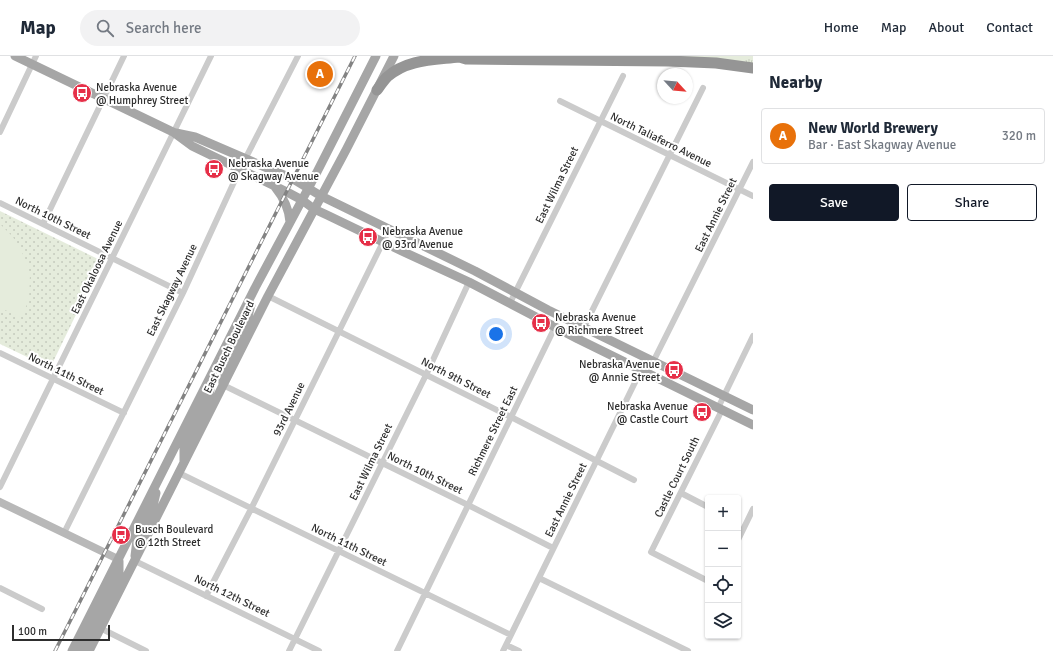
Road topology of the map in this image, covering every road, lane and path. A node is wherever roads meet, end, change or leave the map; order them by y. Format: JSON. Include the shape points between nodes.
{"nodes":[{"id":1,"x":16,"y":56,"type":"edge"},
{"id":2,"x":124,"y":56,"type":"edge"},
{"id":3,"x":211,"y":56,"type":"edge"},
{"id":4,"x":298,"y":56,"type":"edge"},
{"id":5,"x":376,"y":56,"type":"edge"},
{"id":6,"x":394,"y":56,"type":"edge"},
{"id":7,"x":457,"y":57,"type":"edge"},
{"id":8,"x":34,"y":60,"type":"edge"},
{"id":9,"x":753,"y":68,"type":"edge"},
{"id":10,"x":623,"y":76,"type":"dead end"},
{"id":11,"x":703,"y":88,"type":"dead end"},
{"id":12,"x":377,"y":90,"type":"junction"},
{"id":13,"x":102,"y":99,"type":"junction"},
{"id":14,"x":560,"y":101,"type":"dead end"},
{"id":15,"x":600,"y":121,"type":"junction"},
{"id":16,"x":0,"y":132,"type":"edge"},
{"id":17,"x":173,"y":132,"type":"junction"},
{"id":18,"x":670,"y":155,"type":"junction"},
{"id":19,"x":247,"y":158,"type":"junction"},
{"id":20,"x":753,"y":162,"type":"edge"},
{"id":21,"x":240,"y":169,"type":"junction"},
{"id":22,"x":274,"y":186,"type":"junction"},
{"id":23,"x":308,"y":188,"type":"junction"},
{"id":24,"x":739,"y":190,"type":"junction"},
{"id":25,"x":321,"y":196,"type":"junction"},
{"id":26,"x":753,"y":196,"type":"edge"},
{"id":27,"x":302,"y":200,"type":"junction"},
{"id":28,"x":0,"y":203,"type":"edge"},
{"id":29,"x":314,"y":209,"type":"junction"},
{"id":30,"x":290,"y":222,"type":"junction"},
{"id":31,"x":43,"y":224,"type":"junction"},
{"id":32,"x":388,"y":230,"type":"junction"},
{"id":33,"x":382,"y":242,"type":"junction"},
{"id":34,"x":113,"y":258,"type":"junction"},
{"id":35,"x":423,"y":261,"type":"junction"},
{"id":36,"x":462,"y":265,"type":"junction"},
{"id":37,"x":470,"y":282,"type":"junction"},
{"id":38,"x":255,"y":288,"type":"junction"},
{"id":39,"x":183,"y":292,"type":"junction"},
{"id":40,"x":515,"y":292,"type":"junction"},
{"id":41,"x":268,"y":296,"type":"junction"},
{"id":42,"x":510,"y":303,"type":"junction"},
{"id":43,"x":555,"y":327,"type":"junction"},
{"id":44,"x":584,"y":328,"type":"junction"},
{"id":45,"x":338,"y":331,"type":"junction"},
{"id":46,"x":753,"y":336,"type":"edge"},
{"id":47,"x":578,"y":339,"type":"junction"},
{"id":48,"x":0,"y":353,"type":"edge"},
{"id":49,"x":650,"y":360,"type":"junction"},
{"id":50,"x":641,"y":370,"type":"junction"},
{"id":51,"x":426,"y":374,"type":"junction"},
{"id":52,"x":54,"y":378,"type":"junction"},
{"id":53,"x":209,"y":380,"type":"junction"},
{"id":54,"x":223,"y":385,"type":"junction"},
{"id":55,"x":724,"y":396,"type":"junction"},
{"id":56,"x":720,"y":409,"type":"junction"},
{"id":57,"x":753,"y":410,"type":"edge"},
{"id":58,"x":124,"y":413,"type":"junction"},
{"id":59,"x":511,"y":417,"type":"junction"},
{"id":60,"x":294,"y":421,"type":"junction"},
{"id":61,"x":753,"y":425,"type":"edge"},
{"id":62,"x":596,"y":461,"type":"junction"},
{"id":63,"x":381,"y":463,"type":"junction"},
{"id":64,"x":184,"y":464,"type":"junction"},
{"id":65,"x":179,"y":473,"type":"junction"},
{"id":66,"x":159,"y":480,"type":"junction"},
{"id":67,"x":634,"y":480,"type":"dead end"},
{"id":68,"x":0,"y":487,"type":"edge"},
{"id":69,"x":681,"y":493,"type":"junction"},
{"id":70,"x":0,"y":502,"type":"edge"},
{"id":71,"x":468,"y":505,"type":"junction"},
{"id":72,"x":705,"y":505,"type":"edge"},
{"id":73,"x":251,"y":509,"type":"junction"},
{"id":74,"x":753,"y":509,"type":"edge"},
{"id":75,"x":741,"y":524,"type":"edge"},
{"id":76,"x":744,"y":526,"type":"junction"},
{"id":77,"x":64,"y":533,"type":"junction"},
{"id":78,"x":741,"y":533,"type":"edge"},
{"id":79,"x":554,"y":548,"type":"junction"},
{"id":80,"x":339,"y":551,"type":"junction"},
{"id":81,"x":118,"y":559,"type":"junction"},
{"id":82,"x":135,"y":561,"type":"junction"},
{"id":83,"x":539,"y":578,"type":"junction"},
{"id":84,"x":705,"y":579,"type":"edge"},
{"id":85,"x":0,"y":588,"type":"edge"},
{"id":86,"x":425,"y":594,"type":"junction"},
{"id":87,"x":206,"y":596,"type":"junction"},
{"id":88,"x":42,"y":609,"type":"dead end"},
{"id":89,"x":93,"y":609,"type":"junction"},
{"id":90,"x":100,"y":628,"type":"junction"},
{"id":91,"x":511,"y":635,"type":"junction"},
{"id":92,"x":295,"y":639,"type":"junction"},
{"id":93,"x":506,"y":645,"type":"junction"},
{"id":94,"x":72,"y":651,"type":"edge"},
{"id":95,"x":80,"y":651,"type":"edge"},
{"id":96,"x":89,"y":651,"type":"edge"},
{"id":97,"x":146,"y":651,"type":"edge"},
{"id":98,"x":290,"y":651,"type":"edge"},
{"id":99,"x":319,"y":651,"type":"edge"},
{"id":100,"x":397,"y":651,"type":"edge"},
{"id":101,"x":503,"y":651,"type":"edge"},
{"id":102,"x":519,"y":651,"type":"edge"},
{"id":103,"x":688,"y":651,"type":"edge"}],
"edges":[{"from":1,"to":8,"type":"main road"},
{"from":2,"to":13,"type":"street"},
{"from":3,"to":17,"type":"street","name":"East Okaloosa Avenue"},
{"from":4,"to":19,"type":"street","name":"East Skagway Avenue"},
{"from":5,"to":23,"type":"main road","name":"East Busch Boulevard"},
{"from":6,"to":12,"type":"main road","name":"East Busch Boulevard"},
{"from":7,"to":9,"type":"highway","via":[[669,61]]},
{"from":7,"to":12,"type":"highway","via":[[423,60],[410,64],[386,78]]},
{"from":8,"to":13,"type":"main road"},
{"from":8,"to":16,"type":"street"},
{"from":10,"to":15,"type":"street","name":"East Wilma Street"},
{"from":11,"to":18,"type":"street"},
{"from":12,"to":25,"type":"main road","name":"East Busch Boulevard"},
{"from":13,"to":17,"type":"main road"},
{"from":13,"to":31,"type":"street"},
{"from":14,"to":15,"type":"street","name":"North Taliaferro Avenue"},
{"from":15,"to":18,"type":"street","name":"North Taliaferro Avenue"},
{"from":15,"to":40,"type":"street","name":"East Wilma Street"},
{"from":17,"to":19,"type":"main road","via":[[195,137]]},
{"from":17,"to":21,"type":"main road","via":[[192,146]]},
{"from":17,"to":34,"type":"street","name":"East Okaloosa Avenue"},
{"from":18,"to":24,"type":"street","name":"North Taliaferro Avenue"},
{"from":18,"to":44,"type":"street"},
{"from":19,"to":21,"type":"street","name":"East Skagway Avenue"},
{"from":19,"to":23,"type":"main road"},
{"from":20,"to":24,"type":"street","name":"East Annie Street"},
{"from":21,"to":22,"type":"main road"},
{"from":21,"to":39,"type":"street","name":"East Skagway Avenue"},
{"from":22,"to":27,"type":"main road"},
{"from":22,"to":30,"type":"main road","via":[[286,203]]},
{"from":23,"to":25,"type":"main road"},
{"from":23,"to":27,"type":"main road","name":"East Busch Boulevard"},
{"from":24,"to":26,"type":"street","name":"North Taliaferro Avenue"},
{"from":24,"to":49,"type":"street","name":"East Annie Street"},
{"from":25,"to":29,"type":"main road","name":"East Busch Boulevard"},
{"from":25,"to":32,"type":"main road"},
{"from":27,"to":29,"type":"main road"},
{"from":27,"to":30,"type":"main road","name":"East Busch Boulevard"},
{"from":28,"to":31,"type":"street","name":"North 10th Street"},
{"from":29,"to":33,"type":"main road"},
{"from":29,"to":41,"type":"main road","name":"East Busch Boulevard"},
{"from":30,"to":38,"type":"main road","name":"East Busch Boulevard"},
{"from":31,"to":34,"type":"street","name":"North 10th Street"},
{"from":32,"to":33,"type":"street","name":"93rd Avenue"},
{"from":32,"to":36,"type":"main road"},
{"from":33,"to":35,"type":"main road"},
{"from":33,"to":45,"type":"street","name":"93rd Avenue"},
{"from":34,"to":39,"type":"street","name":"North 10th Street"},
{"from":34,"to":52,"type":"street","name":"East Okaloosa Avenue"},
{"from":35,"to":36,"type":"main road","via":[[430,259],[455,268]]},
{"from":35,"to":37,"type":"main road"},
{"from":36,"to":40,"type":"main road"},
{"from":37,"to":42,"type":"main road"},
{"from":37,"to":51,"type":"street","name":"East Wilma Street"},
{"from":38,"to":53,"type":"main road","name":"East Busch Boulevard"},
{"from":38,"to":54,"type":"main road","via":[[247,320],[224,366]]},
{"from":39,"to":58,"type":"street","name":"East Skagway Avenue"},
{"from":40,"to":42,"type":"street","name":"East Wilma Street"},
{"from":40,"to":44,"type":"main road"},
{"from":41,"to":45,"type":"street","name":"North 9th Street"},
{"from":41,"to":54,"type":"main road","name":"East Busch Boulevard"},
{"from":42,"to":43,"type":"main road"},
{"from":43,"to":47,"type":"main road"},
{"from":43,"to":59,"type":"street","name":"Richmere Street East"},
{"from":44,"to":47,"type":"street"},
{"from":44,"to":49,"type":"main road"},
{"from":45,"to":51,"type":"street","name":"North 9th Street"},
{"from":45,"to":60,"type":"street","name":"93rd Avenue"},
{"from":46,"to":55,"type":"street","name":"Castle Court South"},
{"from":47,"to":50,"type":"main road"},
{"from":48,"to":52,"type":"street","name":"North 11th Street"},
{"from":49,"to":50,"type":"street","name":"East Annie Street"},
{"from":49,"to":55,"type":"main road"},
{"from":50,"to":56,"type":"main road"},
{"from":50,"to":62,"type":"street","name":"East Annie Street"},
{"from":51,"to":59,"type":"street","name":"North 9th Street"},
{"from":51,"to":63,"type":"street","name":"East Wilma Street"},
{"from":52,"to":58,"type":"street","name":"North 11th Street"},
{"from":52,"to":68,"type":"street","name":"East Okaloosa Avenue"},
{"from":53,"to":64,"type":"main road","via":[[208,398],[184,448]]},
{"from":53,"to":66,"type":"main road","name":"East Busch Boulevard"},
{"from":54,"to":60,"type":"street","name":"North 10th Street"},
{"from":54,"to":64,"type":"main road","name":"East Busch Boulevard"},
{"from":55,"to":56,"type":"street","name":"Castle Court South"},
{"from":55,"to":57,"type":"main road"},
{"from":56,"to":61,"type":"main road"},
{"from":56,"to":69,"type":"street","name":"Castle Court South"},
{"from":58,"to":77,"type":"street","name":"East Skagway Avenue"},
{"from":59,"to":62,"type":"street","name":"North 9th Street"},
{"from":59,"to":71,"type":"street","name":"Richmere Street East"},
{"from":60,"to":63,"type":"street","name":"North 10th Street"},
{"from":60,"to":73,"type":"street","name":"93rd Avenue"},
{"from":62,"to":67,"type":"street","name":"North 9th Street"},
{"from":62,"to":79,"type":"street","name":"East Annie Street"},
{"from":63,"to":71,"type":"street","name":"North 10th Street"},
{"from":63,"to":80,"type":"street","name":"East Wilma Street"},
{"from":64,"to":65,"type":"main road","name":"East Busch Boulevard"},
{"from":65,"to":73,"type":"street","name":"North 11th Street"},
{"from":65,"to":82,"type":"main road","name":"East Busch Boulevard"},
{"from":66,"to":81,"type":"main road","name":"East Busch Boulevard"},
{"from":66,"to":82,"type":"main road","via":[[153,506],[136,540]]},
{"from":69,"to":72,"type":"street"},
{"from":69,"to":84,"type":"street","name":"Castle Court South","via":[[651,552]]},
{"from":70,"to":77,"type":"street"},
{"from":71,"to":79,"type":"street","name":"North 10th Street"},
{"from":71,"to":86,"type":"street","name":"Richmere Street East"},
{"from":73,"to":80,"type":"street","name":"North 11th Street"},
{"from":73,"to":87,"type":"street","name":"93rd Avenue"},
{"from":74,"to":76,"type":"street"},
{"from":75,"to":76,"type":"street"},
{"from":76,"to":78,"type":"street"},
{"from":77,"to":81,"type":"street"},
{"from":79,"to":83,"type":"street","name":"East Annie Street"},
{"from":80,"to":86,"type":"street","name":"North 11th Street"},
{"from":80,"to":92,"type":"street","name":"East Wilma Street"},
{"from":81,"to":89,"type":"main road","name":"East Busch Boulevard"},
{"from":81,"to":90,"type":"main road","via":[[119,574],[99,617],[97,623]]},
{"from":82,"to":87,"type":"street","name":"North 12th Street"},
{"from":82,"to":90,"type":"main road","name":"East Busch Boulevard"},
{"from":83,"to":91,"type":"street","name":"East Annie Street"},
{"from":83,"to":103,"type":"street"},
{"from":85,"to":88,"type":"street"},
{"from":86,"to":91,"type":"street","name":"North 11th Street"},
{"from":86,"to":100,"type":"street","name":"Richmere Street East"},
{"from":87,"to":92,"type":"street","name":"North 12th Street"},
{"from":89,"to":94,"type":"main road","name":"East Busch Boulevard"},
{"from":89,"to":95,"type":"main road","via":[[90,632]]},
{"from":90,"to":96,"type":"main road","name":"East Busch Boulevard"},
{"from":90,"to":97,"type":"street"},
{"from":91,"to":93,"type":"street","name":"East Annie Street"},
{"from":92,"to":98,"type":"street","name":"East Wilma Street"},
{"from":92,"to":99,"type":"street","name":"North 12th Street"},
{"from":93,"to":101,"type":"street","name":"East Annie Street"},
{"from":93,"to":102,"type":"street"}]}
